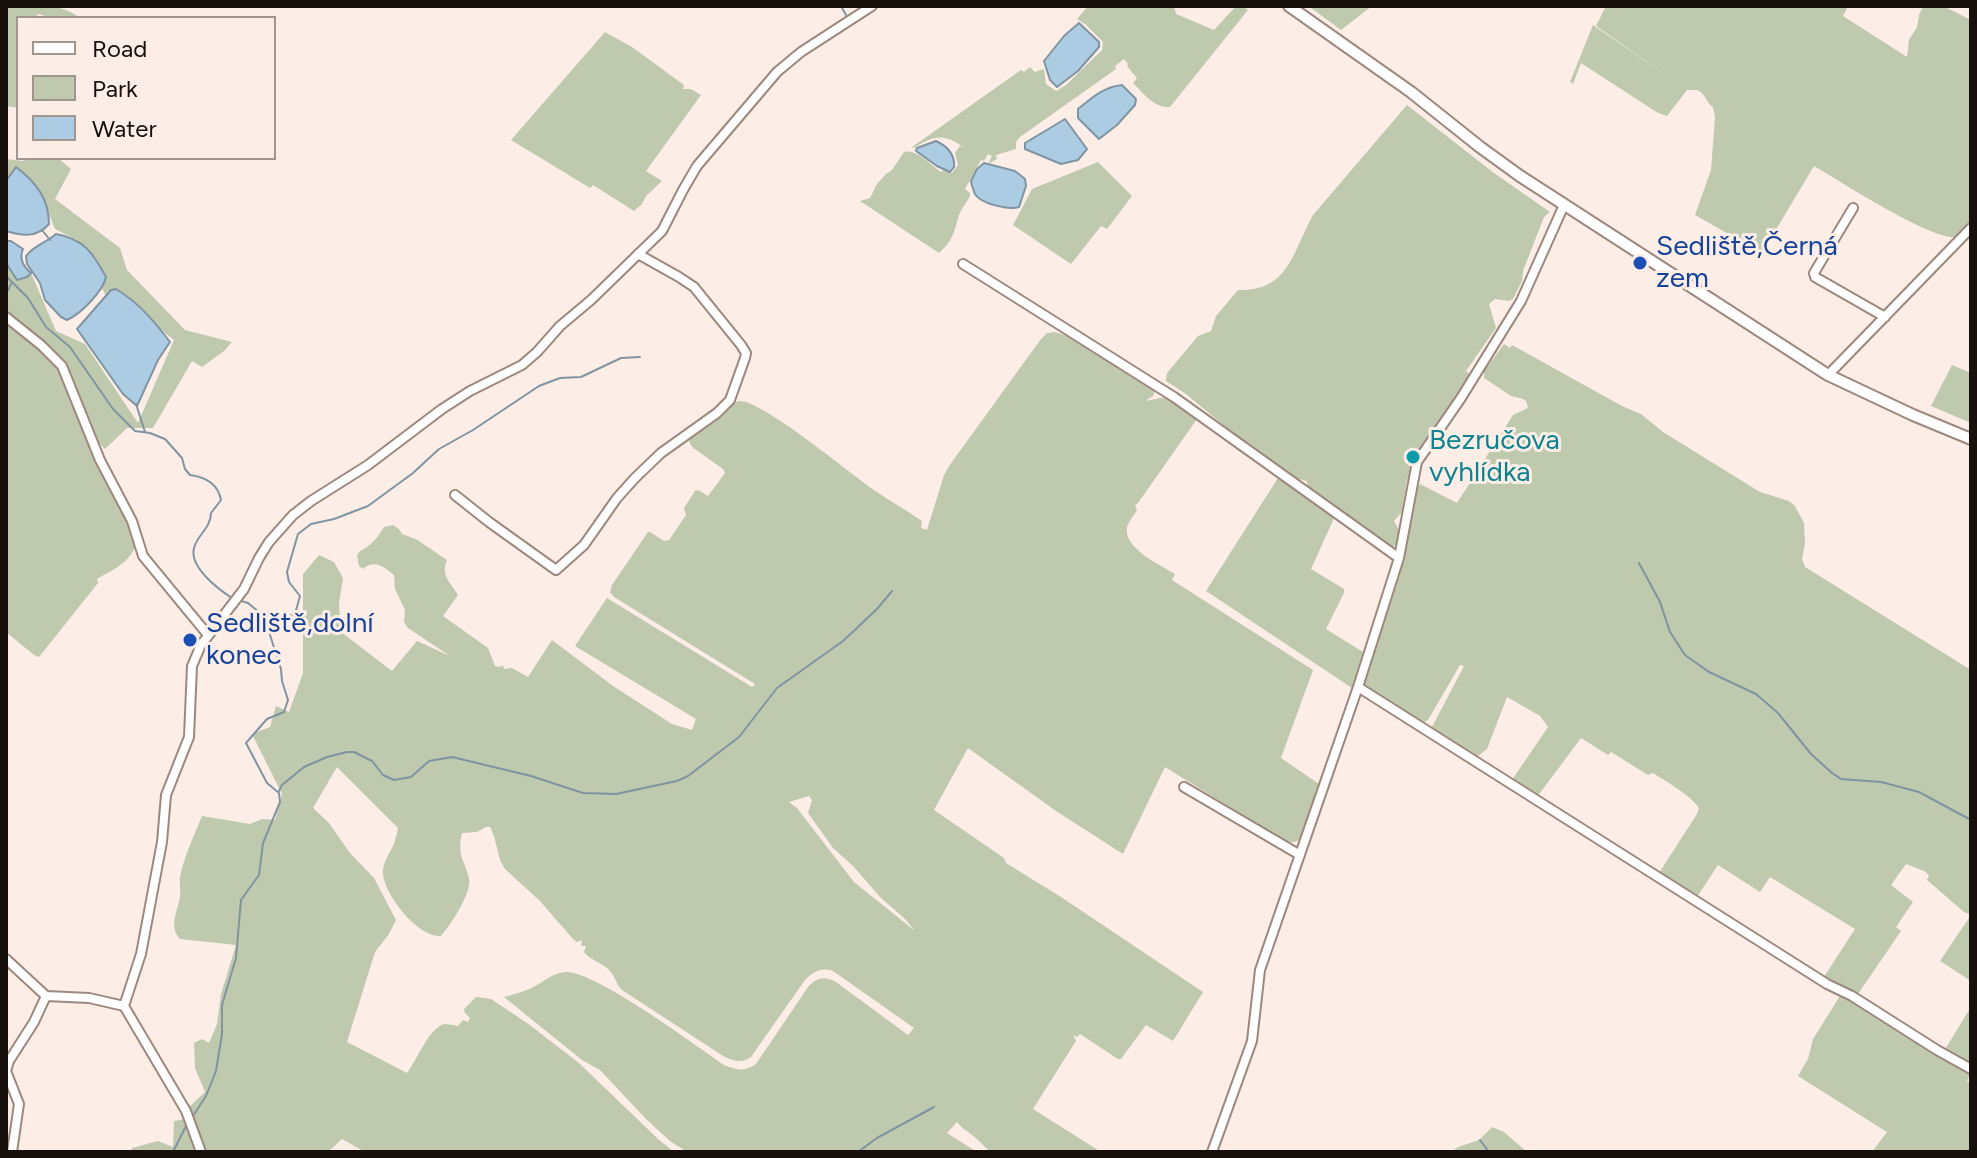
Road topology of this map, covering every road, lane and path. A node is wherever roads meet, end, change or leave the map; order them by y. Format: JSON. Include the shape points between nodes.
{"nodes":[{"id":1,"x":872,"y":6,"type":"edge"},
{"id":2,"x":1288,"y":6,"type":"edge"},
{"id":3,"x":1564,"y":205,"type":"junction"},
{"id":4,"x":1853,"y":208,"type":"dead end"},
{"id":5,"x":1971,"y":228,"type":"edge"},
{"id":6,"x":638,"y":254,"type":"junction"},
{"id":7,"x":963,"y":264,"type":"dead end"},
{"id":8,"x":6,"y":317,"type":"edge"},
{"id":9,"x":1885,"y":317,"type":"junction"},
{"id":10,"x":1828,"y":375,"type":"junction"},
{"id":11,"x":1971,"y":439,"type":"edge"},
{"id":12,"x":455,"y":495,"type":"dead end"},
{"id":13,"x":1399,"y":558,"type":"junction"},
{"id":14,"x":208,"y":635,"type":"junction"},
{"id":15,"x":1358,"y":687,"type":"junction"},
{"id":16,"x":1184,"y":787,"type":"dead end"},
{"id":17,"x":1300,"y":855,"type":"junction"},
{"id":18,"x":6,"y":959,"type":"edge"},
{"id":19,"x":46,"y":996,"type":"junction"},
{"id":20,"x":124,"y":1006,"type":"junction"},
{"id":21,"x":1971,"y":1069,"type":"edge"},
{"id":22,"x":12,"y":1152,"type":"edge"},
{"id":23,"x":201,"y":1152,"type":"edge"},
{"id":24,"x":1212,"y":1152,"type":"edge"}],
"edges":[{"from":1,"to":6,"type":"street","via":[[777,72],[702,160],[662,231]]},
{"from":2,"to":3,"type":"main road"},
{"from":3,"to":10,"type":"main road"},
{"from":3,"to":13,"type":"street","via":[[1521,301],[1417,462]]},
{"from":4,"to":9,"type":"street","via":[[1815,277]]},
{"from":5,"to":9,"type":"street"},
{"from":6,"to":12,"type":"street","via":[[694,287],[741,345],[745,358],[730,400],[635,478],[584,545],[556,570]]},
{"from":6,"to":14,"type":"street","via":[[525,362],[442,409],[293,515]]},
{"from":7,"to":13,"type":"street","via":[[1174,397]]},
{"from":8,"to":14,"type":"street","via":[[62,366],[143,556]]},
{"from":9,"to":10,"type":"street"},
{"from":10,"to":11,"type":"main road"},
{"from":13,"to":15,"type":"street"},
{"from":14,"to":20,"type":"street","via":[[192,666],[189,737],[166,795],[141,954]]},
{"from":15,"to":17,"type":"street"},
{"from":15,"to":21,"type":"street","via":[[1827,984]]},
{"from":16,"to":17,"type":"street"},
{"from":17,"to":24,"type":"street","via":[[1260,970],[1252,1041]]},
{"from":18,"to":19,"type":"street"},
{"from":19,"to":20,"type":"street"},
{"from":19,"to":22,"type":"street","via":[[6,1071],[19,1104]]},
{"from":20,"to":23,"type":"street","via":[[186,1111]]}]}
